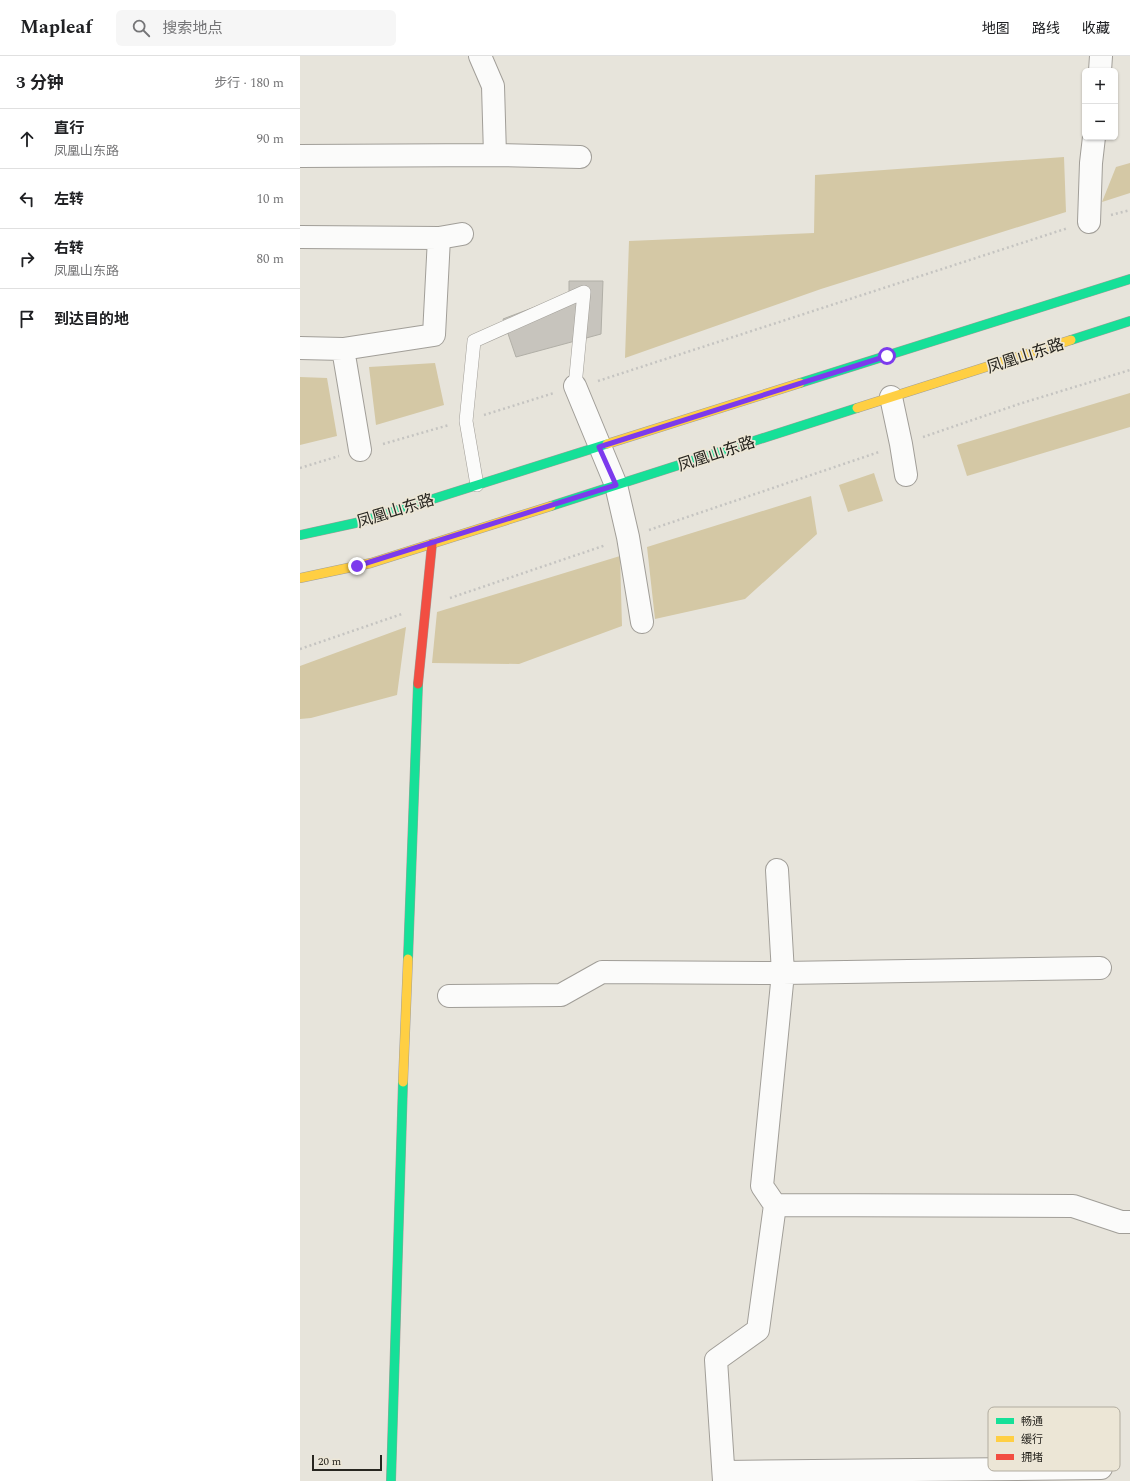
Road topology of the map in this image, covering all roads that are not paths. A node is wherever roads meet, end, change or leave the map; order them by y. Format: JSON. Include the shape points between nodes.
{"nodes":[{"id":1,"x":480,"y":56,"type":"edge"},
{"id":2,"x":1101,"y":56,"type":"edge"},
{"id":3,"x":1100,"y":68,"type":"edge"},
{"id":4,"x":1094,"y":140,"type":"edge"},
{"id":5,"x":495,"y":155,"type":"junction"},
{"id":6,"x":300,"y":156,"type":"edge"},
{"id":7,"x":580,"y":157,"type":"dead end"},
{"id":8,"x":1089,"y":222,"type":"road end"},
{"id":9,"x":462,"y":234,"type":"dead end"},
{"id":10,"x":300,"y":237,"type":"edge"},
{"id":11,"x":439,"y":238,"type":"junction"},
{"id":12,"x":1130,"y":279,"type":"edge"},
{"id":13,"x":1130,"y":321,"type":"edge"},
{"id":14,"x":300,"y":348,"type":"edge"},
{"id":15,"x":343,"y":349,"type":"junction"},
{"id":16,"x":575,"y":386,"type":"joint"},
{"id":17,"x":891,"y":397,"type":"junction"},
{"id":18,"x":599,"y":447,"type":"junction"},
{"id":19,"x":360,"y":450,"type":"road end"},
{"id":20,"x":906,"y":475,"type":"dead end"},
{"id":21,"x":477,"y":485,"type":"junction"},
{"id":22,"x":616,"y":485,"type":"junction"},
{"id":23,"x":300,"y":535,"type":"edge"},
{"id":24,"x":432,"y":544,"type":"junction"},
{"id":25,"x":300,"y":578,"type":"edge"},
{"id":26,"x":642,"y":622,"type":"dead end"},
{"id":27,"x":777,"y":870,"type":"dead end"},
{"id":28,"x":1100,"y":968,"type":"dead end"},
{"id":29,"x":783,"y":973,"type":"junction"},
{"id":30,"x":449,"y":996,"type":"dead end"},
{"id":31,"x":775,"y":1205,"type":"junction"},
{"id":32,"x":1130,"y":1222,"type":"edge"},
{"id":33,"x":988,"y":1470,"type":"edge"},
{"id":34,"x":724,"y":1476,"type":"edge"},
{"id":35,"x":391,"y":1481,"type":"edge"}],
"edges":[{"from":1,"to":5,"type":"street","via":[[493,86]]},
{"from":2,"to":3,"type":"street"},
{"from":4,"to":8,"type":"street"},
{"from":5,"to":6,"type":"street"},
{"from":5,"to":7,"type":"street"},
{"from":9,"to":11,"type":"street"},
{"from":10,"to":11,"type":"street"},
{"from":11,"to":15,"type":"street","via":[[434,335]]},
{"from":12,"to":18,"type":"main road","name":"凤凰山东路"},
{"from":13,"to":17,"type":"main road","name":"凤凰山东路"},
{"from":14,"to":15,"type":"street"},
{"from":15,"to":19,"type":"street"},
{"from":16,"to":18,"type":"street"},
{"from":16,"to":21,"type":"lane","via":[[584,292],[474,341],[466,421]]},
{"from":17,"to":20,"type":"street"},
{"from":17,"to":22,"type":"main road","name":"凤凰山东路"},
{"from":18,"to":21,"type":"main road","name":"凤凰山东路"},
{"from":18,"to":22,"type":"street"},
{"from":21,"to":23,"type":"main road","name":"凤凰山东路","via":[[360,522]]},
{"from":22,"to":24,"type":"main road","name":"凤凰山东路"},
{"from":22,"to":26,"type":"street","via":[[628,537]]},
{"from":24,"to":25,"type":"main road","name":"凤凰山东路","via":[[371,563]]},
{"from":24,"to":35,"type":"main road","via":[[418,683]]},
{"from":27,"to":29,"type":"street"},
{"from":28,"to":29,"type":"street"},
{"from":29,"to":30,"type":"street","via":[[602,972],[562,995]]},
{"from":29,"to":31,"type":"street","via":[[762,1186]]},
{"from":31,"to":32,"type":"street","via":[[1073,1206],[1121,1222]]},
{"from":31,"to":34,"type":"street","via":[[758,1330],[716,1360]]},
{"from":33,"to":34,"type":"street"}]}
